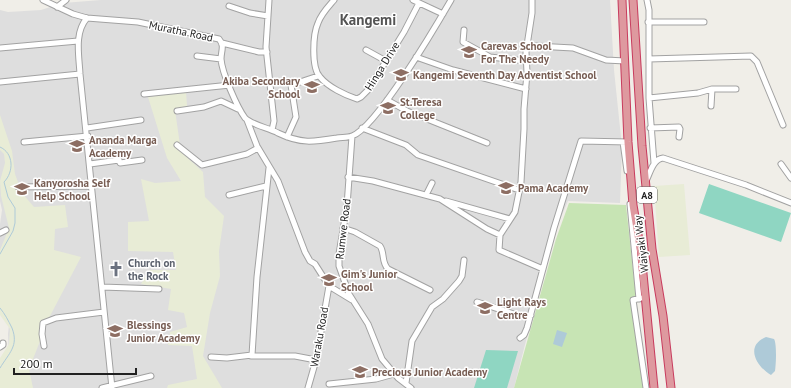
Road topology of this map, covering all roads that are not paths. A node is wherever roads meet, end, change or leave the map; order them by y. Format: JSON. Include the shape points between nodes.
{"nodes":[{"id":1,"x":43,"y":0,"type":"edge"},
{"id":2,"x":66,"y":0,"type":"edge"},
{"id":3,"x":269,"y":0,"type":"edge"},
{"id":4,"x":334,"y":0,"type":"edge"},
{"id":5,"x":413,"y":0,"type":"edge"},
{"id":6,"x":451,"y":0,"type":"edge"},
{"id":7,"x":532,"y":0,"type":"edge"},
{"id":8,"x":616,"y":0,"type":"edge"},
{"id":9,"x":622,"y":0,"type":"edge"},
{"id":10,"x":633,"y":0,"type":"edge"},
{"id":11,"x":647,"y":0,"type":"edge"},
{"id":12,"x":419,"y":3,"type":"junction"},
{"id":13,"x":229,"y":6,"type":"dead end"},
{"id":14,"x":57,"y":7,"type":"junction"},
{"id":15,"x":443,"y":14,"type":"junction"},
{"id":16,"x":622,"y":14,"type":"junction"},
{"id":17,"x":268,"y":16,"type":"junction"},
{"id":18,"x":87,"y":18,"type":"junction"},
{"id":19,"x":648,"y":22,"type":"junction"},
{"id":20,"x":704,"y":22,"type":"dead end"},
{"id":21,"x":464,"y":30,"type":"dead end"},
{"id":22,"x":78,"y":41,"type":"junction"},
{"id":23,"x":222,"y":43,"type":"junction"},
{"id":24,"x":0,"y":48,"type":"edge"},
{"id":25,"x":527,"y":48,"type":"junction"},
{"id":26,"x":366,"y":50,"type":"dead end"},
{"id":27,"x":267,"y":52,"type":"junction"},
{"id":28,"x":197,"y":56,"type":"dead end"},
{"id":29,"x":416,"y":57,"type":"junction"},
{"id":30,"x":221,"y":59,"type":"junction"},
{"id":31,"x":649,"y":59,"type":"junction"},
{"id":32,"x":386,"y":61,"type":"junction"},
{"id":33,"x":526,"y":61,"type":"junction"},
{"id":34,"x":625,"y":61,"type":"junction"},
{"id":35,"x":80,"y":74,"type":"junction"},
{"id":36,"x":318,"y":76,"type":"junction"},
{"id":37,"x":0,"y":82,"type":"edge"},
{"id":38,"x":230,"y":85,"type":"junction"},
{"id":39,"x":526,"y":89,"type":"junction"},
{"id":40,"x":712,"y":89,"type":"junction"},
{"id":41,"x":736,"y":90,"type":"dead end"},
{"id":42,"x":144,"y":94,"type":"dead end"},
{"id":43,"x":649,"y":98,"type":"junction"},
{"id":44,"x":387,"y":100,"type":"junction"},
{"id":45,"x":711,"y":106,"type":"dead end"},
{"id":46,"x":239,"y":109,"type":"junction"},
{"id":47,"x":176,"y":111,"type":"dead end"},
{"id":48,"x":141,"y":120,"type":"dead end"},
{"id":49,"x":247,"y":120,"type":"junction"},
{"id":50,"x":783,"y":125,"type":"dead end"},
{"id":51,"x":87,"y":128,"type":"junction"},
{"id":52,"x":362,"y":128,"type":"junction"},
{"id":53,"x":650,"y":128,"type":"junction"},
{"id":54,"x":272,"y":130,"type":"junction"},
{"id":55,"x":88,"y":136,"type":"junction"},
{"id":56,"x":352,"y":136,"type":"junction"},
{"id":57,"x":287,"y":137,"type":"junction"},
{"id":58,"x":679,"y":137,"type":"dead end"},
{"id":59,"x":24,"y":142,"type":"dead end"},
{"id":60,"x":487,"y":142,"type":"dead end"},
{"id":61,"x":626,"y":142,"type":"junction"},
{"id":62,"x":177,"y":145,"type":"dead end"},
{"id":63,"x":258,"y":148,"type":"junction"},
{"id":64,"x":142,"y":160,"type":"dead end"},
{"id":65,"x":654,"y":163,"type":"junction"},
{"id":66,"x":90,"y":164,"type":"junction"},
{"id":67,"x":781,"y":164,"type":"dead end"},
{"id":68,"x":269,"y":168,"type":"junction"},
{"id":69,"x":791,"y":168,"type":"edge"},
{"id":70,"x":787,"y":172,"type":"junction"},
{"id":71,"x":348,"y":177,"type":"junction"},
{"id":72,"x":791,"y":178,"type":"edge"},
{"id":73,"x":646,"y":181,"type":"junction"},
{"id":74,"x":432,"y":183,"type":"dead end"},
{"id":75,"x":18,"y":186,"type":"dead end"},
{"id":76,"x":92,"y":186,"type":"junction"},
{"id":77,"x":266,"y":186,"type":"junction"},
{"id":78,"x":519,"y":190,"type":"junction"},
{"id":79,"x":230,"y":195,"type":"dead end"},
{"id":80,"x":426,"y":195,"type":"junction"},
{"id":81,"x":443,"y":200,"type":"junction"},
{"id":82,"x":791,"y":202,"type":"edge"},
{"id":83,"x":510,"y":219,"type":"junction"},
{"id":84,"x":343,"y":228,"type":"junction"},
{"id":85,"x":6,"y":230,"type":"dead end"},
{"id":86,"x":0,"y":234,"type":"edge"},
{"id":87,"x":500,"y":235,"type":"junction"},
{"id":88,"x":464,"y":260,"type":"dead end"},
{"id":89,"x":543,"y":269,"type":"junction"},
{"id":90,"x":329,"y":286,"type":"junction"},
{"id":91,"x":102,"y":287,"type":"junction"},
{"id":92,"x":159,"y":289,"type":"dead end"},
{"id":93,"x":430,"y":290,"type":"dead end"},
{"id":94,"x":641,"y":298,"type":"junction"},
{"id":95,"x":352,"y":300,"type":"junction"},
{"id":96,"x":477,"y":302,"type":"dead end"},
{"id":97,"x":104,"y":312,"type":"junction"},
{"id":98,"x":530,"y":315,"type":"junction"},
{"id":99,"x":520,"y":338,"type":"dead end"},
{"id":100,"x":44,"y":346,"type":"dead end"},
{"id":101,"x":211,"y":356,"type":"dead end"},
{"id":102,"x":252,"y":356,"type":"junction"},
{"id":103,"x":316,"y":360,"type":"junction"},
{"id":104,"x":151,"y":376,"type":"dead end"},
{"id":105,"x":396,"y":376,"type":"junction"},
{"id":106,"x":406,"y":383,"type":"junction"},
{"id":107,"x":329,"y":384,"type":"dead end"},
{"id":108,"x":112,"y":387,"type":"edge"},
{"id":109,"x":102,"y":388,"type":"edge"},
{"id":110,"x":308,"y":388,"type":"edge"},
{"id":111,"x":411,"y":388,"type":"edge"},
{"id":112,"x":646,"y":388,"type":"edge"},
{"id":113,"x":654,"y":388,"type":"edge"},
{"id":114,"x":671,"y":388,"type":"edge"}],
"edges":[{"from":1,"to":14,"type":"street","name":"Muratha Road"},
{"from":2,"to":14,"type":"street"},
{"from":3,"to":17,"type":"street"},
{"from":4,"to":36,"type":"street","via":[[321,17],[316,32],[314,57]]},
{"from":5,"to":12,"type":"street"},
{"from":6,"to":15,"type":"street"},
{"from":7,"to":25,"type":"street"},
{"from":8,"to":16,"type":"highway","name":"Waiyaki Way","number":"A8"},
{"from":9,"to":16,"type":"highway","name":"Waiyaki Way","number":"A8"},
{"from":10,"to":73,"type":"highway","name":"Waiyaki Way","number":"A8"},
{"from":11,"to":19,"type":"street"},
{"from":12,"to":15,"type":"street"},
{"from":12,"to":32,"type":"street","name":"Hinga Drive"},
{"from":13,"to":17,"type":"street"},
{"from":14,"to":18,"type":"street","name":"Muratha Road"},
{"from":15,"to":29,"type":"street"},
{"from":16,"to":34,"type":"highway","name":"Waiyaki Way","number":"A8"},
{"from":17,"to":27,"type":"street"},
{"from":18,"to":22,"type":"street","via":[[82,24]]},
{"from":18,"to":23,"type":"street","name":"Muratha Road","via":[[138,22],[214,37]]},
{"from":19,"to":20,"type":"street"},
{"from":19,"to":31,"type":"street"},
{"from":21,"to":33,"type":"street","via":[[464,42],[485,55]]},
{"from":22,"to":24,"type":"street"},
{"from":22,"to":35,"type":"street"},
{"from":23,"to":27,"type":"street"},
{"from":23,"to":30,"type":"street","name":"Muratha Road"},
{"from":25,"to":33,"type":"street"},
{"from":25,"to":34,"type":"street","via":[[573,48],[606,60]]},
{"from":26,"to":32,"type":"street"},
{"from":27,"to":54,"type":"street","via":[[274,121]]},
{"from":28,"to":30,"type":"street"},
{"from":29,"to":39,"type":"street"},
{"from":29,"to":44,"type":"street"},
{"from":30,"to":38,"type":"street","name":"Muratha Road"},
{"from":31,"to":43,"type":"street"},
{"from":31,"to":50,"type":"street","via":[[750,56],[757,62]]},
{"from":32,"to":36,"type":"street","name":"Hinga Drive","via":[[364,95],[357,99],[334,88]]},
{"from":33,"to":39,"type":"street"},
{"from":34,"to":61,"type":"highway","name":"Waiyaki Way","number":"A8"},
{"from":35,"to":37,"type":"street"},
{"from":35,"to":51,"type":"street"},
{"from":36,"to":57,"type":"street","via":[[291,86],[296,117]]},
{"from":38,"to":42,"type":"street"},
{"from":38,"to":46,"type":"street","name":"Muratha Road"},
{"from":39,"to":78,"type":"street"},
{"from":40,"to":41,"type":"street"},
{"from":40,"to":43,"type":"street"},
{"from":40,"to":45,"type":"street"},
{"from":43,"to":53,"type":"street"},
{"from":44,"to":52,"type":"street"},
{"from":44,"to":60,"type":"street","via":[[407,111]]},
{"from":46,"to":47,"type":"street","via":[[223,101]]},
{"from":46,"to":49,"type":"street","name":"Muratha Road"},
{"from":48,"to":51,"type":"street"},
{"from":49,"to":54,"type":"street"},
{"from":49,"to":63,"type":"street","name":"Muratha Road"},
{"from":51,"to":55,"type":"street"},
{"from":52,"to":56,"type":"street"},
{"from":52,"to":78,"type":"street","via":[[406,145],[418,155]]},
{"from":53,"to":58,"type":"street","via":[[679,127]]},
{"from":53,"to":65,"type":"street"},
{"from":54,"to":57,"type":"street"},
{"from":55,"to":59,"type":"street"},
{"from":55,"to":66,"type":"street"},
{"from":56,"to":57,"type":"street","via":[[313,143]]},
{"from":56,"to":71,"type":"street","name":"Rumwe Road"},
{"from":61,"to":89,"type":"street","via":[[581,141]]},
{"from":61,"to":94,"type":"highway","name":"Waiyaki Way","number":"A8"},
{"from":62,"to":63,"type":"street","via":[[202,165],[247,154]]},
{"from":63,"to":68,"type":"street","name":"Muratha Road"},
{"from":64,"to":66,"type":"street"},
{"from":65,"to":73,"type":"street"},
{"from":65,"to":82,"type":"street","via":[[659,158],[674,160]]},
{"from":66,"to":76,"type":"street"},
{"from":67,"to":70,"type":"street"},
{"from":68,"to":77,"type":"street"},
{"from":68,"to":90,"type":"street","name":"Muratha Road","via":[[288,204],[305,252]]},
{"from":69,"to":70,"type":"street"},
{"from":70,"to":72,"type":"street"},
{"from":71,"to":80,"type":"street"},
{"from":71,"to":84,"type":"street","name":"Rumwe Road"},
{"from":73,"to":114,"type":"highway","name":"Waiyaki Way","number":"A8","via":[[652,248]]},
{"from":74,"to":80,"type":"street"},
{"from":75,"to":76,"type":"street"},
{"from":76,"to":91,"type":"street"},
{"from":77,"to":79,"type":"street"},
{"from":77,"to":102,"type":"street"},
{"from":78,"to":83,"type":"street"},
{"from":80,"to":81,"type":"street"},
{"from":81,"to":83,"type":"street"},
{"from":81,"to":87,"type":"street"},
{"from":83,"to":87,"type":"street"},
{"from":84,"to":93,"type":"street","via":[[380,246],[384,264],[388,269]]},
{"from":84,"to":95,"type":"street","name":"Rumwe Road","via":[[339,266]]},
{"from":85,"to":86,"type":"street"},
{"from":87,"to":89,"type":"street","via":[[499,250]]},
{"from":88,"to":106,"type":"street","via":[[459,281],[432,307],[412,341]]},
{"from":89,"to":98,"type":"street"},
{"from":90,"to":95,"type":"street"},
{"from":90,"to":103,"type":"street","name":"Waraku Road"},
{"from":91,"to":92,"type":"street"},
{"from":91,"to":97,"type":"street"},
{"from":94,"to":112,"type":"street","via":[[633,300]]},
{"from":94,"to":113,"type":"highway","name":"Waiyaki Way","number":"A8"},
{"from":95,"to":105,"type":"street","name":"Rumwe Road","via":[[368,324],[377,350]]},
{"from":96,"to":98,"type":"street","via":[[520,316]]},
{"from":97,"to":100,"type":"street","via":[[56,318],[42,323]]},
{"from":97,"to":108,"type":"street"},
{"from":98,"to":99,"type":"street","via":[[524,335]]},
{"from":101,"to":102,"type":"street"},
{"from":102,"to":103,"type":"street","via":[[295,356]]},
{"from":103,"to":110,"type":"street","name":"Waraku Road"},
{"from":104,"to":108,"type":"street"},
{"from":105,"to":106,"type":"street"},
{"from":105,"to":107,"type":"street"},
{"from":106,"to":111,"type":"street"},
{"from":108,"to":109,"type":"street"}]}
